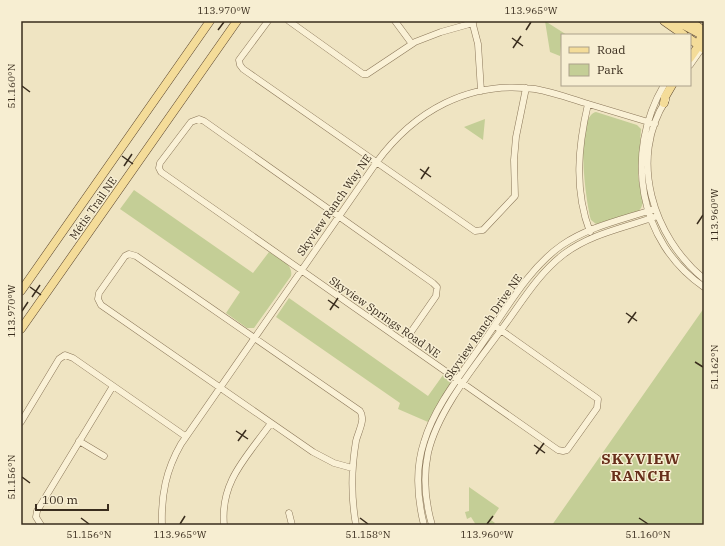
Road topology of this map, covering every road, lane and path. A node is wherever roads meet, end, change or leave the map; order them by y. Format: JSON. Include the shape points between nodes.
{"nodes":[{"id":1,"x":210,"y":21,"type":"edge"},
{"id":2,"x":237,"y":21,"type":"edge"},
{"id":3,"x":268,"y":21,"type":"edge"},
{"id":4,"x":289,"y":21,"type":"edge"},
{"id":5,"x":395,"y":21,"type":"edge"},
{"id":6,"x":660,"y":21,"type":"edge"},
{"id":7,"x":664,"y":21,"type":"edge"},
{"id":8,"x":676,"y":21,"type":"edge"},
{"id":9,"x":690,"y":21,"type":"edge"},
{"id":10,"x":472,"y":22,"type":"edge"},
{"id":11,"x":675,"y":34,"type":"edge"},
{"id":12,"x":683,"y":34,"type":"edge"},
{"id":13,"x":700,"y":40,"type":"edge"},
{"id":14,"x":412,"y":44,"type":"junction"},
{"id":15,"x":691,"y":56,"type":"edge"},
{"id":16,"x":691,"y":62,"type":"edge"},
{"id":17,"x":664,"y":86,"type":"edge"},
{"id":18,"x":671,"y":86,"type":"edge"},
{"id":19,"x":675,"y":86,"type":"edge"},
{"id":20,"x":526,"y":88,"type":"junction"},
{"id":21,"x":480,"y":91,"type":"junction"},
{"id":22,"x":664,"y":103,"type":"junction"},
{"id":23,"x":588,"y":104,"type":"junction"},
{"id":24,"x":648,"y":122,"type":"junction"},
{"id":25,"x":655,"y":124,"type":"junction"},
{"id":26,"x":376,"y":163,"type":"junction"},
{"id":27,"x":647,"y":212,"type":"junction"},
{"id":28,"x":656,"y":212,"type":"junction"},
{"id":29,"x":339,"y":217,"type":"junction"},
{"id":30,"x":650,"y":218,"type":"junction"},
{"id":31,"x":589,"y":229,"type":"junction"},
{"id":32,"x":592,"y":237,"type":"junction"},
{"id":33,"x":301,"y":270,"type":"junction"},
{"id":34,"x":704,"y":279,"type":"edge"},
{"id":35,"x":704,"y":287,"type":"edge"},
{"id":36,"x":21,"y":291,"type":"edge"},
{"id":37,"x":495,"y":326,"type":"junction"},
{"id":38,"x":21,"y":330,"type":"edge"},
{"id":39,"x":502,"y":330,"type":"junction"},
{"id":40,"x":254,"y":338,"type":"junction"},
{"id":41,"x":404,"y":342,"type":"junction"},
{"id":42,"x":458,"y":380,"type":"junction"},
{"id":43,"x":464,"y":384,"type":"junction"},
{"id":44,"x":113,"y":386,"type":"junction"},
{"id":45,"x":220,"y":388,"type":"junction"},
{"id":46,"x":21,"y":422,"type":"edge"},
{"id":47,"x":270,"y":423,"type":"junction"},
{"id":48,"x":186,"y":436,"type":"junction"},
{"id":49,"x":79,"y":441,"type":"junction"},
{"id":50,"x":104,"y":456,"type":"dead end"},
{"id":51,"x":352,"y":468,"type":"junction"},
{"id":52,"x":289,"y":513,"type":"dead end"},
{"id":53,"x":41,"y":525,"type":"edge"},
{"id":54,"x":162,"y":525,"type":"edge"},
{"id":55,"x":224,"y":525,"type":"edge"},
{"id":56,"x":292,"y":525,"type":"edge"},
{"id":57,"x":356,"y":525,"type":"edge"},
{"id":58,"x":424,"y":525,"type":"edge"},
{"id":59,"x":432,"y":525,"type":"edge"}],
"edges":[{"from":1,"to":36,"type":"main road","name":"Métis Trail NE"},
{"from":2,"to":38,"type":"main road","name":"Métis Trail NE"},
{"from":3,"to":26,"type":"street","via":[[241,56],[240,65]]},
{"from":4,"to":14,"type":"street","via":[[363,74],[367,74]]},
{"from":5,"to":14,"type":"street"},
{"from":6,"to":11,"type":"main road"},
{"from":7,"to":12,"type":"main road"},
{"from":8,"to":13,"type":"main road"},
{"from":9,"to":13,"type":"main road"},
{"from":10,"to":14,"type":"street"},
{"from":10,"to":21,"type":"street","via":[[478,44]]},
{"from":13,"to":15,"type":"main road"},
{"from":13,"to":16,"type":"street"},
{"from":17,"to":24,"type":"street"},
{"from":18,"to":22,"type":"main road"},
{"from":19,"to":22,"type":"street"},
{"from":20,"to":21,"type":"street","name":"Skyview Ranch Way NE"},
{"from":20,"to":23,"type":"street","name":"Skyview Ranch Way NE"},
{"from":20,"to":26,"type":"street","via":[[516,137],[516,196],[479,231],[469,228]]},
{"from":21,"to":26,"type":"street","name":"Skyview Ranch Way NE","via":[[450,101],[415,120]]},
{"from":22,"to":25,"type":"street"},
{"from":23,"to":24,"type":"street","name":"Skyview Ranch Way NE"},
{"from":23,"to":31,"type":"street","via":[[581,138],[579,171],[581,196]]},
{"from":24,"to":25,"type":"street","name":"Skyview Ranch Way NE"},
{"from":24,"to":27,"type":"street","via":[[641,149],[642,187]]},
{"from":25,"to":28,"type":"street","via":[[648,162]]},
{"from":26,"to":29,"type":"street","name":"Skyview Ranch Way NE"},
{"from":27,"to":28,"type":"street","name":"Skyview Ranch Drive NE"},
{"from":27,"to":30,"type":"street"},
{"from":27,"to":31,"type":"street","name":"Skyview Ranch Drive NE"},
{"from":28,"to":30,"type":"street","name":"Skyview Ranch Drive NE"},
{"from":28,"to":34,"type":"street","via":[[677,252]]},
{"from":29,"to":33,"type":"street","name":"Skyview Ranch Way NE"},
{"from":29,"to":33,"type":"street","name":"Skyview Springs Road NE","via":[[199,119],[191,122],[160,163],[161,172]]},
{"from":29,"to":41,"type":"street","via":[[437,287],[436,296]]},
{"from":30,"to":32,"type":"street","name":"Skyview Ranch Drive NE"},
{"from":30,"to":35,"type":"street","via":[[672,257],[688,275]]},
{"from":31,"to":32,"type":"street"},
{"from":31,"to":37,"type":"street","name":"Skyview Ranch Drive NE","via":[[541,263]]},
{"from":32,"to":39,"type":"street","name":"Skyview Ranch Drive NE","via":[[565,253],[547,269]]},
{"from":33,"to":40,"type":"street","name":"Skyview Ranch Way NE"},
{"from":33,"to":41,"type":"street","name":"Skyview Springs Road NE"},
{"from":37,"to":39,"type":"street"},
{"from":37,"to":42,"type":"street","name":"Skyview Ranch Drive NE"},
{"from":39,"to":43,"type":"street","name":"Skyview Ranch Drive NE"},
{"from":39,"to":43,"type":"street","name":"Skyview Springs Road NE","via":[[595,395],[598,399],[597,408],[570,446],[563,451]]},
{"from":40,"to":45,"type":"street","name":"Skyview Ranch Way NE"},
{"from":40,"to":45,"type":"street","via":[[132,254],[125,256],[99,293],[101,305]]},
{"from":40,"to":51,"type":"street","via":[[362,414]]},
{"from":41,"to":42,"type":"street","name":"Skyview Springs Road NE"},
{"from":42,"to":43,"type":"street","name":"Skyview Springs Road NE"},
{"from":42,"to":58,"type":"street","name":"Skyview Ranch Drive NE","via":[[437,411],[420,453],[418,497]]},
{"from":43,"to":59,"type":"street","name":"Skyview Ranch Drive NE","via":[[443,414],[428,453],[425,489]]},
{"from":44,"to":46,"type":"street","via":[[73,358],[62,356]]},
{"from":44,"to":48,"type":"street"},
{"from":44,"to":49,"type":"street"},
{"from":45,"to":47,"type":"street"},
{"from":45,"to":48,"type":"street","name":"Skyview Ranch Way NE"},
{"from":47,"to":51,"type":"street","via":[[324,459]]},
{"from":47,"to":55,"type":"street","via":[[229,484],[224,498]]},
{"from":48,"to":54,"type":"street","name":"Skyview Ranch Way NE","via":[[175,454],[166,479],[161,510]]},
{"from":49,"to":50,"type":"street"},
{"from":49,"to":53,"type":"street","via":[[37,511],[36,517]]},
{"from":51,"to":57,"type":"street","via":[[352,500]]},
{"from":52,"to":56,"type":"street"}]}
